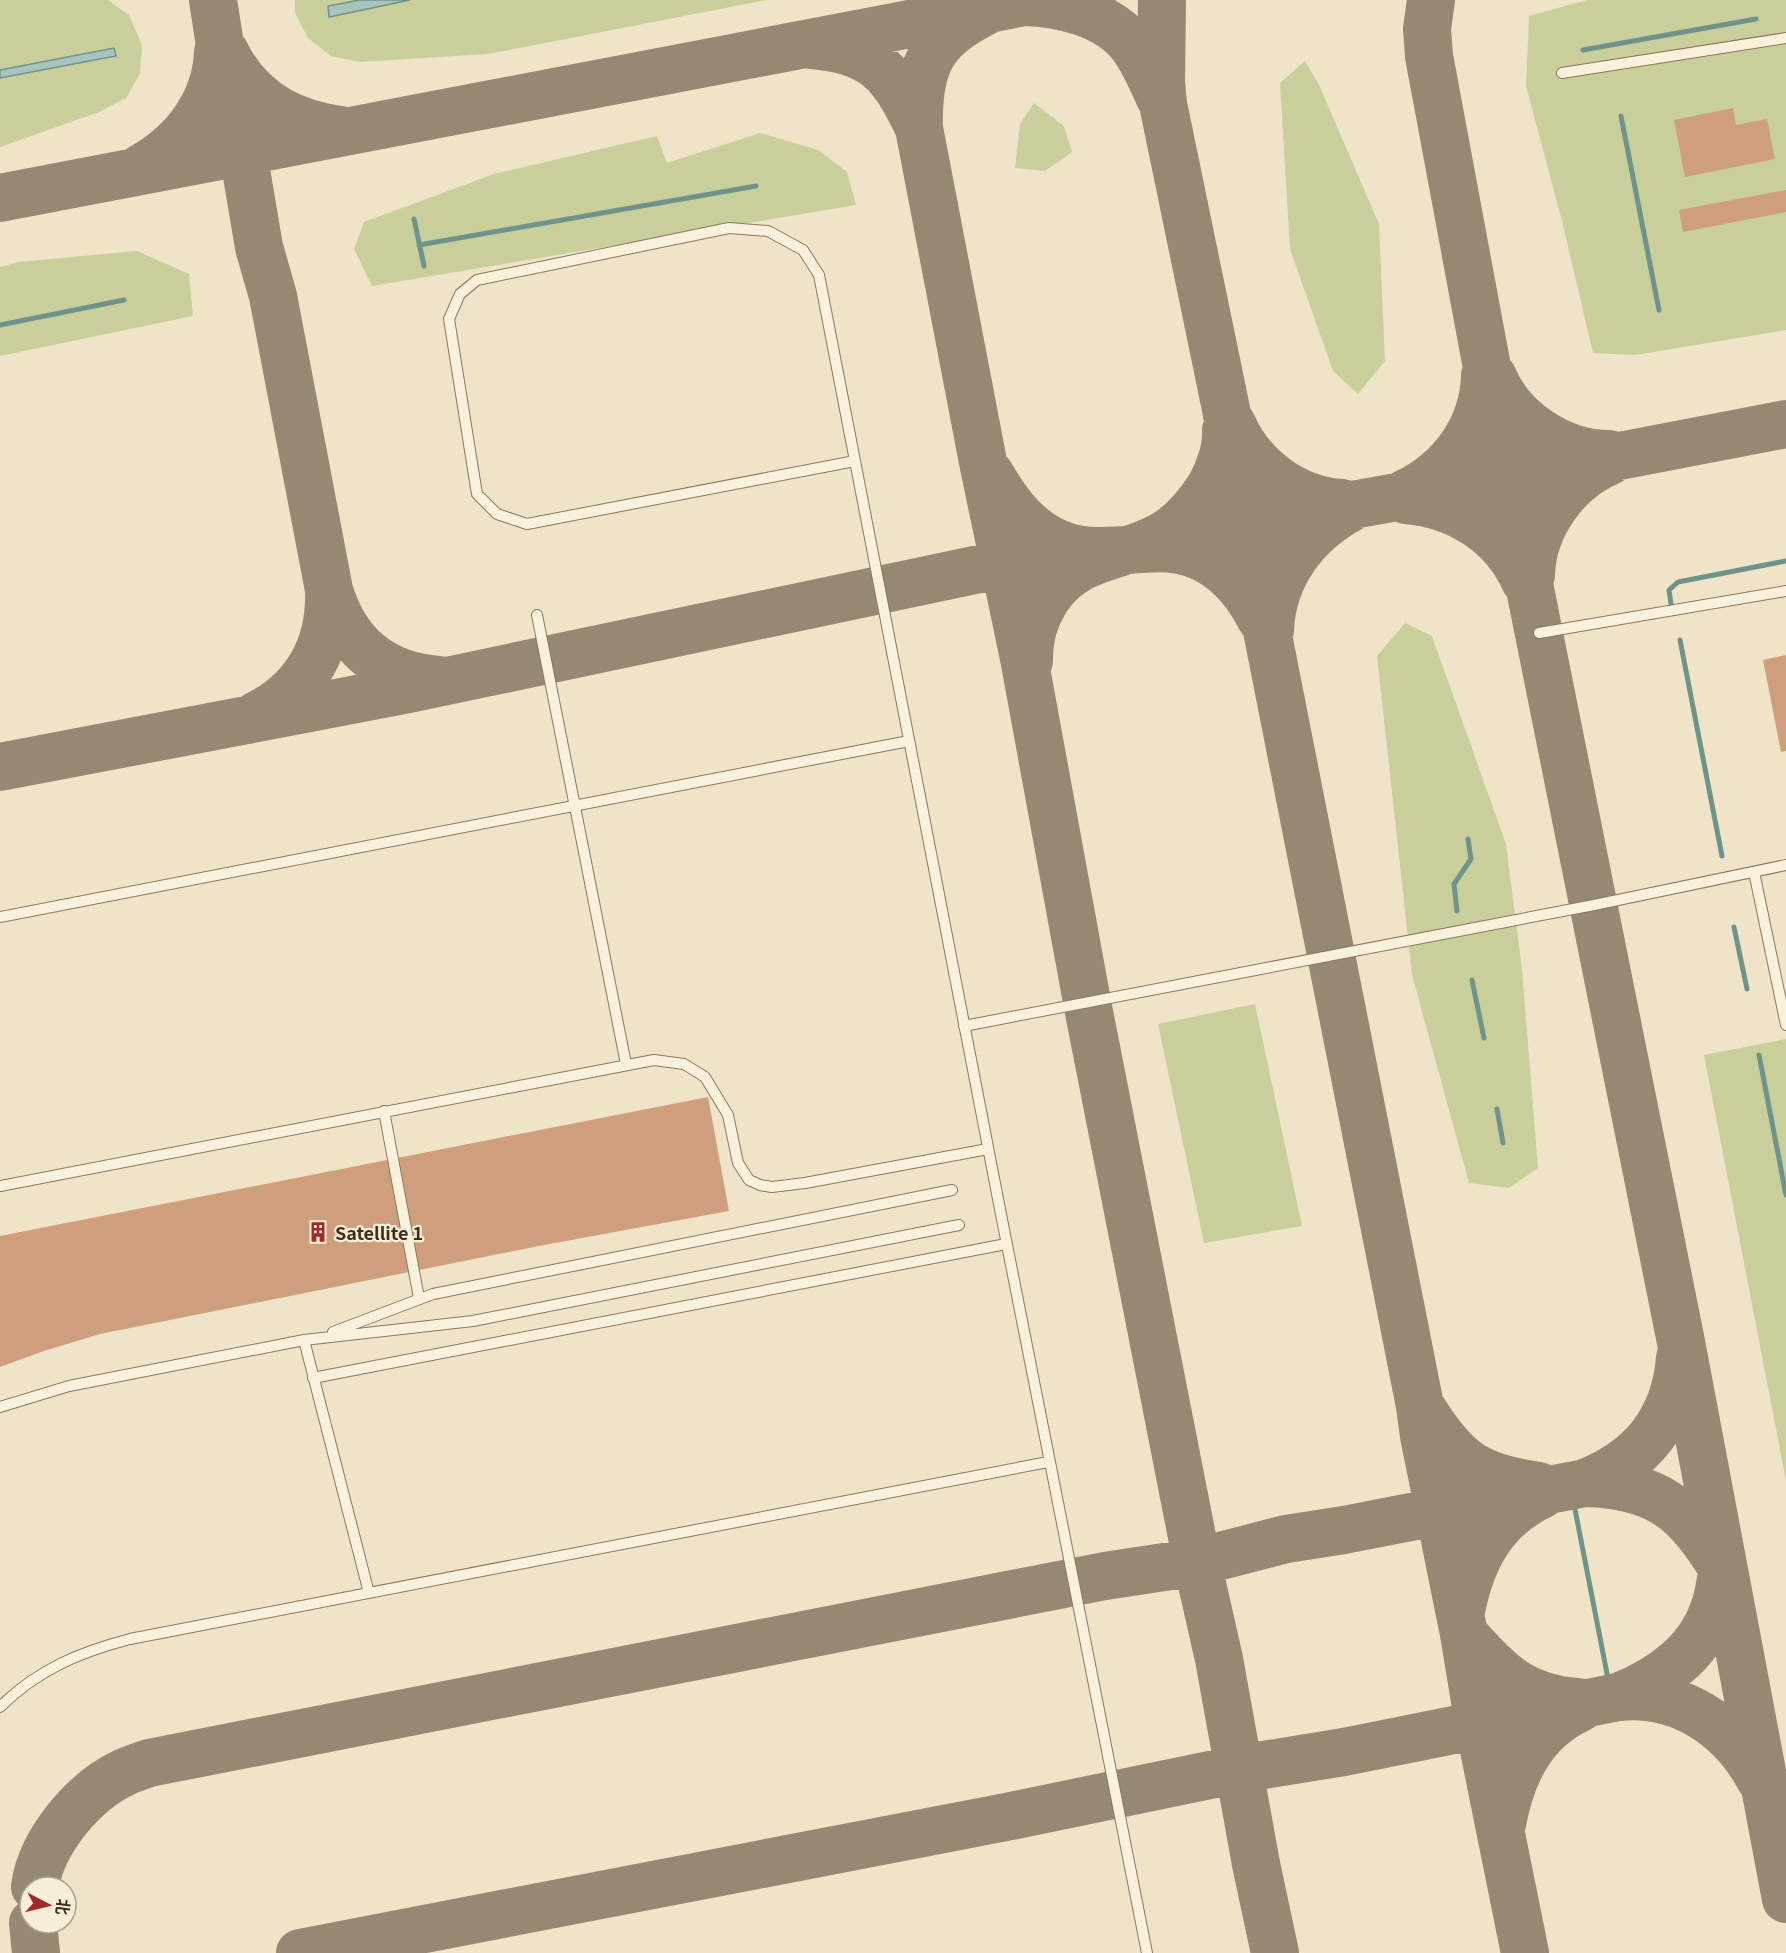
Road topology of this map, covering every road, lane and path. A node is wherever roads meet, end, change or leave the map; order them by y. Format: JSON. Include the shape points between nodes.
{"nodes":[{"id":1,"x":1786,"y":38,"type":"edge"},
{"id":2,"x":1562,"y":72,"type":"dead end"},
{"id":3,"x":855,"y":460,"type":"junction"},
{"id":4,"x":1786,"y":591,"type":"edge"},
{"id":5,"x":537,"y":615,"type":"dead end"},
{"id":6,"x":1539,"y":633,"type":"dead end"},
{"id":7,"x":909,"y":741,"type":"junction"},
{"id":8,"x":574,"y":806,"type":"junction"},
{"id":9,"x":1786,"y":865,"type":"edge"},
{"id":10,"x":1754,"y":872,"type":"junction"},
{"id":11,"x":0,"y":917,"type":"edge"},
{"id":12,"x":1786,"y":1025,"type":"edge"},
{"id":13,"x":964,"y":1026,"type":"junction"},
{"id":14,"x":626,"y":1064,"type":"junction"},
{"id":15,"x":384,"y":1111,"type":"junction"},
{"id":16,"x":988,"y":1149,"type":"junction"},
{"id":17,"x":0,"y":1186,"type":"edge"},
{"id":18,"x":952,"y":1190,"type":"dead end"},
{"id":19,"x":959,"y":1225,"type":"dead end"},
{"id":20,"x":1006,"y":1244,"type":"junction"},
{"id":21,"x":419,"y":1299,"type":"junction"},
{"id":22,"x":304,"y":1340,"type":"junction"},
{"id":23,"x":314,"y":1378,"type":"junction"},
{"id":24,"x":0,"y":1407,"type":"edge"},
{"id":25,"x":1048,"y":1462,"type":"junction"},
{"id":26,"x":369,"y":1593,"type":"junction"},
{"id":27,"x":0,"y":1707,"type":"edge"},
{"id":28,"x":1147,"y":1953,"type":"edge"}],
"edges":[{"from":1,"to":2,"type":"lane"},
{"from":3,"to":3,"type":"lane","via":[[526,524],[497,514],[477,494],[448,319],[460,294],[477,280],[729,228],[768,231],[803,250],[819,275]]},
{"from":3,"to":7,"type":"lane"},
{"from":4,"to":6,"type":"lane"},
{"from":5,"to":8,"type":"lane"},
{"from":7,"to":8,"type":"lane"},
{"from":7,"to":13,"type":"lane"},
{"from":8,"to":11,"type":"lane"},
{"from":8,"to":14,"type":"lane"},
{"from":9,"to":10,"type":"lane"},
{"from":10,"to":12,"type":"lane"},
{"from":10,"to":13,"type":"lane"},
{"from":13,"to":16,"type":"lane"},
{"from":14,"to":15,"type":"lane"},
{"from":14,"to":16,"type":"lane","via":[[670,1061],[684,1064],[705,1077],[728,1115],[738,1163],[749,1180],[760,1185],[805,1183]]},
{"from":15,"to":17,"type":"lane"},
{"from":15,"to":21,"type":"lane"},
{"from":16,"to":20,"type":"lane"},
{"from":18,"to":21,"type":"lane"},
{"from":19,"to":22,"type":"lane","via":[[473,1321]]},
{"from":20,"to":23,"type":"lane"},
{"from":20,"to":25,"type":"lane"},
{"from":21,"to":22,"type":"lane"},
{"from":22,"to":23,"type":"lane"},
{"from":22,"to":24,"type":"lane","via":[[69,1386]]},
{"from":23,"to":26,"type":"lane"},
{"from":25,"to":26,"type":"lane"},
{"from":25,"to":28,"type":"lane"},
{"from":26,"to":27,"type":"lane","via":[[98,1648],[37,1676]]}]}
